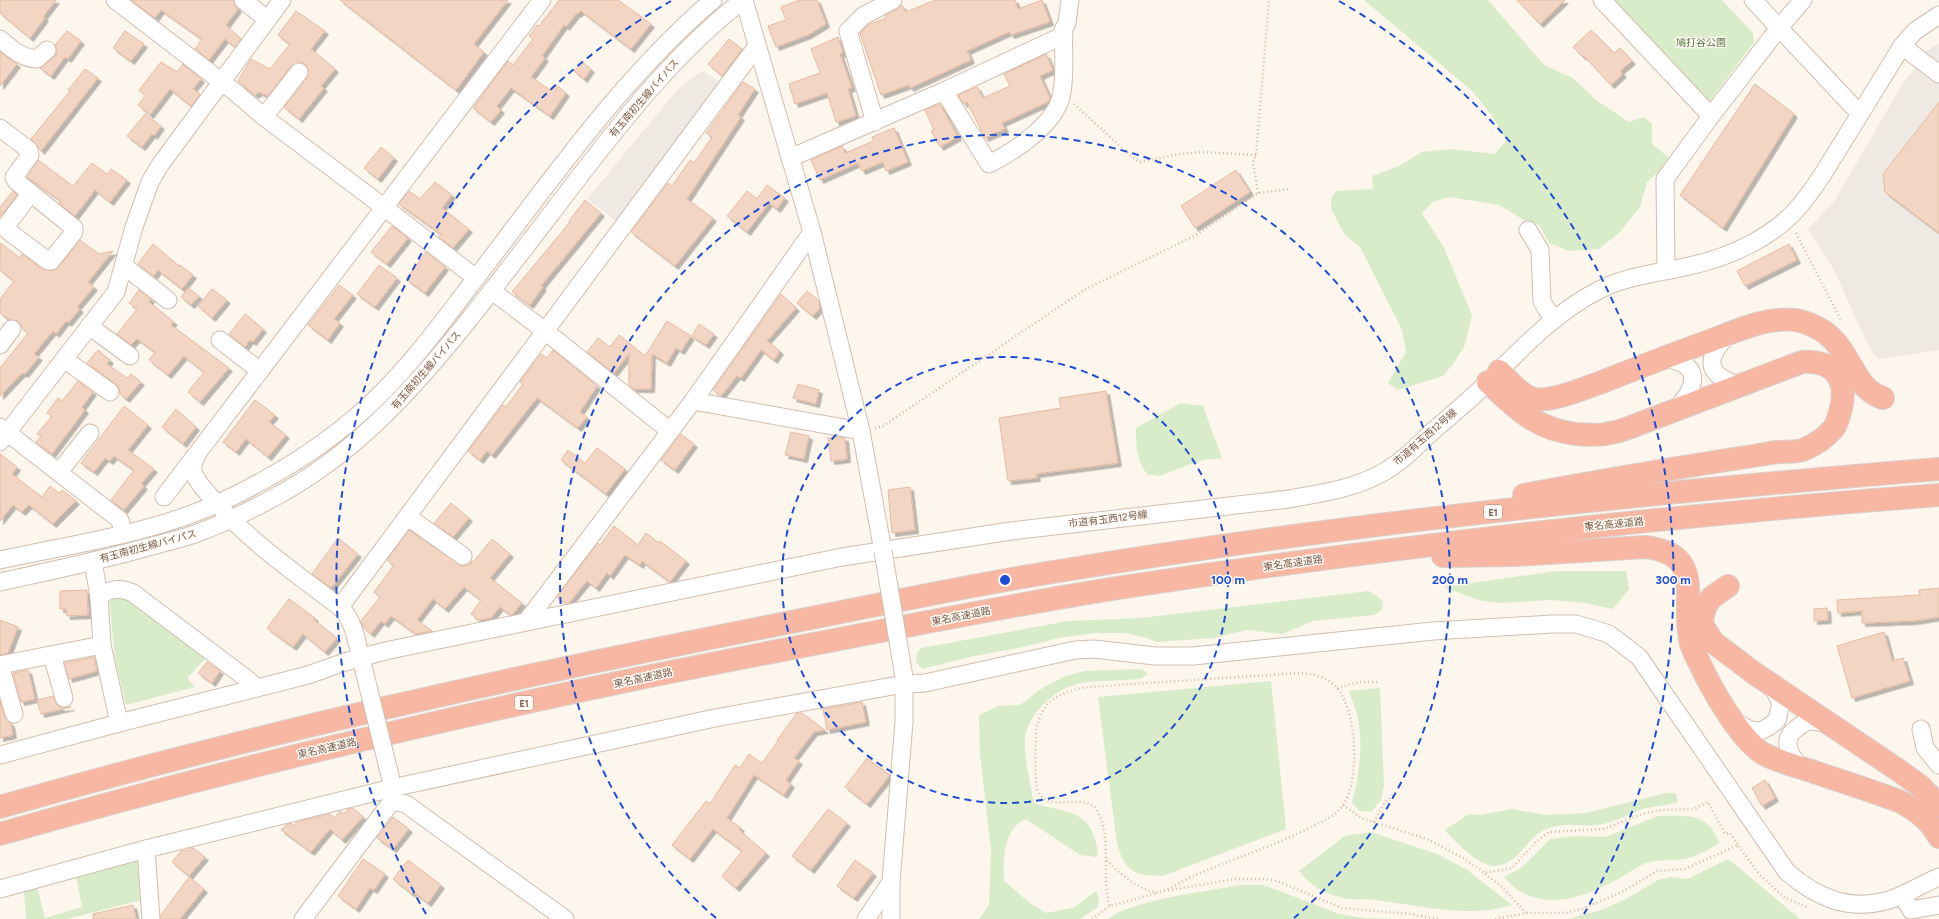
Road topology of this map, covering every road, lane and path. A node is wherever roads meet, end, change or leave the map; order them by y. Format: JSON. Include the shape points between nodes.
{"nodes":[{"id":1,"x":243,"y":0,"type":"edge"},
{"id":2,"x":282,"y":0,"type":"edge"},
{"id":3,"x":542,"y":0,"type":"edge"},
{"id":4,"x":713,"y":0,"type":"edge"},
{"id":5,"x":744,"y":0,"type":"edge"},
{"id":6,"x":893,"y":0,"type":"edge"},
{"id":7,"x":1070,"y":0,"type":"edge"},
{"id":8,"x":1269,"y":0,"type":"edge"},
{"id":9,"x":1602,"y":0,"type":"edge"},
{"id":10,"x":1753,"y":0,"type":"edge"},
{"id":11,"x":1803,"y":0,"type":"edge"},
{"id":12,"x":124,"y":2,"type":"edge"},
{"id":13,"x":1939,"y":15,"type":"edge"},
{"id":14,"x":267,"y":19,"type":"junction"},
{"id":15,"x":1779,"y":28,"type":"junction"},
{"id":16,"x":1064,"y":35,"type":"junction"},
{"id":17,"x":0,"y":40,"type":"edge"},
{"id":18,"x":757,"y":46,"type":"junction"},
{"id":19,"x":1902,"y":46,"type":"junction"},
{"id":20,"x":47,"y":50,"type":"dead end"},
{"id":21,"x":299,"y":72,"type":"dead end"},
{"id":22,"x":1939,"y":74,"type":"edge"},
{"id":23,"x":221,"y":82,"type":"junction"},
{"id":24,"x":944,"y":91,"type":"junction"},
{"id":25,"x":1062,"y":93,"type":"junction"},
{"id":26,"x":1860,"y":114,"type":"junction"},
{"id":27,"x":1711,"y":116,"type":"junction"},
{"id":28,"x":264,"y":117,"type":"junction"},
{"id":29,"x":875,"y":122,"type":"junction"},
{"id":30,"x":0,"y":128,"type":"edge"},
{"id":31,"x":1256,"y":155,"type":"junction"},
{"id":32,"x":790,"y":158,"type":"junction"},
{"id":33,"x":1290,"y":189,"type":"dead end"},
{"id":34,"x":31,"y":193,"type":"dead end"},
{"id":35,"x":1258,"y":193,"type":"junction"},
{"id":36,"x":386,"y":208,"type":"junction"},
{"id":37,"x":1788,"y":218,"type":"junction"},
{"id":38,"x":1528,"y":230,"type":"dead end"},
{"id":39,"x":812,"y":232,"type":"junction"},
{"id":40,"x":124,"y":266,"type":"junction"},
{"id":41,"x":1666,"y":270,"type":"junction"},
{"id":42,"x":476,"y":278,"type":"junction"},
{"id":43,"x":492,"y":292,"type":"junction"},
{"id":44,"x":168,"y":300,"type":"dead end"},
{"id":45,"x":1553,"y":320,"type":"junction"},
{"id":46,"x":89,"y":326,"type":"junction"},
{"id":47,"x":1844,"y":326,"type":"dead end"},
{"id":48,"x":12,"y":329,"type":"dead end"},
{"id":49,"x":546,"y":331,"type":"junction"},
{"id":50,"x":1728,"y":334,"type":"junction"},
{"id":51,"x":220,"y":340,"type":"dead end"},
{"id":52,"x":0,"y":345,"type":"edge"},
{"id":53,"x":130,"y":356,"type":"dead end"},
{"id":54,"x":1664,"y":358,"type":"junction"},
{"id":55,"x":64,"y":359,"type":"junction"},
{"id":56,"x":260,"y":371,"type":"junction"},
{"id":57,"x":1494,"y":376,"type":"junction"},
{"id":58,"x":1741,"y":386,"type":"junction"},
{"id":59,"x":110,"y":392,"type":"dead end"},
{"id":60,"x":1883,"y":398,"type":"dead end"},
{"id":61,"x":693,"y":401,"type":"junction"},
{"id":62,"x":1676,"y":409,"type":"junction"},
{"id":63,"x":670,"y":431,"type":"junction"},
{"id":64,"x":861,"y":431,"type":"junction"},
{"id":65,"x":90,"y":433,"type":"dead end"},
{"id":66,"x":2,"y":434,"type":"edge"},
{"id":67,"x":199,"y":451,"type":"junction"},
{"id":68,"x":1939,"y":469,"type":"edge"},
{"id":69,"x":59,"y":472,"type":"junction"},
{"id":70,"x":1939,"y":495,"type":"edge"},
{"id":71,"x":164,"y":497,"type":"dead end"},
{"id":72,"x":217,"y":504,"type":"junction"},
{"id":73,"x":408,"y":517,"type":"junction"},
{"id":74,"x":232,"y":519,"type":"junction"},
{"id":75,"x":1328,"y":532,"type":"junction"},
{"id":76,"x":123,"y":534,"type":"junction"},
{"id":77,"x":883,"y":551,"type":"junction"},
{"id":78,"x":463,"y":556,"type":"dead end"},
{"id":79,"x":1331,"y":558,"type":"junction"},
{"id":80,"x":0,"y":560,"type":"edge"},
{"id":81,"x":93,"y":561,"type":"junction"},
{"id":82,"x":0,"y":582,"type":"edge"},
{"id":83,"x":1728,"y":586,"type":"dead end"},
{"id":84,"x":99,"y":597,"type":"junction"},
{"id":85,"x":340,"y":607,"type":"junction"},
{"id":86,"x":526,"y":622,"type":"junction"},
{"id":87,"x":102,"y":645,"type":"junction"},
{"id":88,"x":52,"y":655,"type":"junction"},
{"id":89,"x":362,"y":662,"type":"junction"},
{"id":90,"x":0,"y":665,"type":"edge"},
{"id":91,"x":904,"y":680,"type":"junction"},
{"id":92,"x":1380,"y":682,"type":"dead end"},
{"id":93,"x":1771,"y":684,"type":"junction"},
{"id":94,"x":256,"y":687,"type":"junction"},
{"id":95,"x":1337,"y":688,"type":"junction"},
{"id":96,"x":64,"y":698,"type":"dead end"},
{"id":97,"x":14,"y":714,"type":"dead end"},
{"id":98,"x":1734,"y":720,"type":"junction"},
{"id":99,"x":119,"y":723,"type":"junction"},
{"id":100,"x":1829,"y":723,"type":"junction"},
{"id":101,"x":1921,"y":729,"type":"dead end"},
{"id":102,"x":0,"y":755,"type":"edge"},
{"id":103,"x":1939,"y":765,"type":"edge"},
{"id":104,"x":1800,"y":767,"type":"junction"},
{"id":105,"x":392,"y":790,"type":"junction"},
{"id":106,"x":1395,"y":793,"type":"dead end"},
{"id":107,"x":1343,"y":805,"type":"junction"},
{"id":108,"x":1939,"y":805,"type":"edge"},
{"id":109,"x":0,"y":807,"type":"edge"},
{"id":110,"x":1374,"y":822,"type":"junction"},
{"id":111,"x":0,"y":834,"type":"edge"},
{"id":112,"x":1939,"y":837,"type":"edge"},
{"id":113,"x":1738,"y":845,"type":"junction"},
{"id":114,"x":146,"y":849,"type":"junction"},
{"id":115,"x":1107,"y":860,"type":"junction"},
{"id":116,"x":1485,"y":873,"type":"junction"},
{"id":117,"x":1939,"y":876,"type":"edge"},
{"id":118,"x":891,"y":882,"type":"junction"},
{"id":119,"x":0,"y":889,"type":"edge"},
{"id":120,"x":1160,"y":892,"type":"junction"},
{"id":121,"x":1902,"y":895,"type":"junction"},
{"id":122,"x":1939,"y":905,"type":"edge"},
{"id":123,"x":1110,"y":906,"type":"junction"},
{"id":124,"x":1812,"y":909,"type":"dead end"},
{"id":125,"x":1526,"y":913,"type":"junction"},
{"id":126,"x":151,"y":919,"type":"edge"},
{"id":127,"x":303,"y":919,"type":"edge"},
{"id":128,"x":565,"y":919,"type":"edge"},
{"id":129,"x":866,"y":919,"type":"edge"},
{"id":130,"x":891,"y":919,"type":"edge"},
{"id":131,"x":1092,"y":919,"type":"edge"},
{"id":132,"x":1438,"y":919,"type":"edge"},
{"id":133,"x":1495,"y":919,"type":"edge"}],
"edges":[{"from":1,"to":14,"type":"street"},
{"from":2,"to":14,"type":"street"},
{"from":3,"to":36,"type":"street"},
{"from":4,"to":42,"type":"street","name":"有玉南初生線バイパス","via":[[662,48],[609,106]]},
{"from":5,"to":18,"type":"street"},
{"from":5,"to":43,"type":"street","name":"有玉南初生線バイパス","via":[[693,43],[624,119]]},
{"from":6,"to":29,"type":"street","via":[[863,16],[848,31]]},
{"from":7,"to":16,"type":"street"},
{"from":8,"to":31,"type":"path"},
{"from":9,"to":27,"type":"street"},
{"from":10,"to":15,"type":"street"},
{"from":11,"to":15,"type":"street"},
{"from":12,"to":23,"type":"street"},
{"from":13,"to":19,"type":"street","name":"市道有玉西12号線","via":[[1914,31]]},
{"from":14,"to":23,"type":"street"},
{"from":15,"to":26,"type":"street"},
{"from":15,"to":27,"type":"street"},
{"from":16,"to":24,"type":"street"},
{"from":16,"to":25,"type":"street"},
{"from":17,"to":20,"type":"street","via":[[22,57],[37,58]]},
{"from":18,"to":32,"type":"street"},
{"from":18,"to":49,"type":"street"},
{"from":19,"to":22,"type":"street"},
{"from":19,"to":26,"type":"street","name":"市道有玉西12号線"},
{"from":21,"to":28,"type":"street"},
{"from":23,"to":28,"type":"street"},
{"from":23,"to":40,"type":"street","via":[[150,182]]},
{"from":24,"to":25,"type":"street","via":[[989,164],[1036,133],[1052,114]]},
{"from":24,"to":29,"type":"street"},
{"from":25,"to":31,"type":"path","via":[[1140,162],[1203,152]]},
{"from":26,"to":37,"type":"street","name":"市道有玉西12号線","via":[[1819,180]]},
{"from":27,"to":41,"type":"street","via":[[1665,179]]},
{"from":28,"to":36,"type":"street"},
{"from":29,"to":32,"type":"street"},
{"from":30,"to":34,"type":"street","via":[[29,150],[30,155],[14,177]]},
{"from":31,"to":35,"type":"path","via":[[1253,162]]},
{"from":32,"to":39,"type":"street"},
{"from":33,"to":35,"type":"path"},
{"from":35,"to":64,"type":"path","via":[[1198,234],[1084,290],[883,426]]},
{"from":36,"to":42,"type":"street"},
{"from":36,"to":56,"type":"street"},
{"from":37,"to":41,"type":"street","name":"市道有玉西12号線","via":[[1735,251],[1712,260]]},
{"from":37,"to":47,"type":"path"},
{"from":38,"to":45,"type":"street","via":[[1540,250],[1542,301]]},
{"from":39,"to":61,"type":"street"},
{"from":39,"to":64,"type":"street"},
{"from":40,"to":44,"type":"street"},
{"from":40,"to":46,"type":"street","via":[[116,292]]},
{"from":41,"to":45,"type":"street","name":"市道有玉西12号線","via":[[1600,289]]},
{"from":42,"to":72,"type":"street","name":"有玉南初生線バイパス","via":[[421,350],[360,414],[301,458]]},
{"from":43,"to":49,"type":"street"},
{"from":43,"to":74,"type":"street","name":"有玉南初生線バイパス","via":[[435,362],[374,427],[327,464],[284,492]]},
{"from":45,"to":57,"type":"street","name":"市道有玉西12号線"},
{"from":46,"to":53,"type":"street"},
{"from":46,"to":55,"type":"street"},
{"from":48,"to":52,"type":"street"},
{"from":49,"to":63,"type":"street"},
{"from":49,"to":73,"type":"street"},
{"from":50,"to":54,"type":"highway"},
{"from":50,"to":58,"type":"street","via":[[1712,355],[1713,366],[1717,375]]},
{"from":50,"to":60,"type":"highway","via":[[1768,321],[1795,320],[1809,324],[1837,342],[1860,382],[1874,396]]},
{"from":51,"to":56,"type":"street"},
{"from":54,"to":57,"type":"highway","via":[[1588,387],[1550,398],[1534,399]]},
{"from":54,"to":62,"type":"street","via":[[1678,360],[1691,372],[1693,382],[1689,395]]},
{"from":55,"to":59,"type":"street"},
{"from":55,"to":66,"type":"street"},
{"from":56,"to":67,"type":"street"},
{"from":57,"to":62,"type":"highway","via":[[1519,411],[1552,430],[1590,435],[1609,434]]},
{"from":57,"to":77,"type":"street","name":"市道有玉西12号線","via":[[1398,463],[1364,482],[1345,488],[1289,498],[1011,531]]},
{"from":58,"to":62,"type":"highway"},
{"from":58,"to":75,"type":"highway","via":[[1802,362],[1815,361],[1828,366],[1836,373],[1842,384],[1844,397],[1840,416],[1832,430],[1803,450],[1632,475]]},
{"from":61,"to":63,"type":"street"},
{"from":61,"to":64,"type":"street"},
{"from":63,"to":86,"type":"street"},
{"from":64,"to":77,"type":"street"},
{"from":65,"to":69,"type":"street"},
{"from":66,"to":69,"type":"street"},
{"from":67,"to":71,"type":"street"},
{"from":67,"to":72,"type":"street","via":[[193,470],[200,484]]},
{"from":68,"to":75,"type":"highway","number":"E1","via":[[1617,498]]},
{"from":69,"to":76,"type":"street","via":[[120,520]]},
{"from":70,"to":79,"type":"highway","name":"東名高速道路","number":"E1","via":[[1620,523]]},
{"from":72,"to":74,"type":"street"},
{"from":72,"to":76,"type":"street","name":"有玉南初生線バイパス"},
{"from":73,"to":78,"type":"street"},
{"from":73,"to":85,"type":"street"},
{"from":74,"to":81,"type":"street","name":"有玉南初生線バイパス","via":[[193,535]]},
{"from":74,"to":85,"type":"street","via":[[265,550]]},
{"from":75,"to":109,"type":"highway","number":"E1","via":[[1049,572],[501,681],[277,734]]},
{"from":76,"to":80,"type":"street","name":"有玉南初生線バイパス"},
{"from":77,"to":86,"type":"street","name":"市道有玉西12号線","via":[[842,557]]},
{"from":77,"to":91,"type":"street","bridge":true},
{"from":79,"to":98,"type":"highway","via":[[1515,555],[1661,548],[1681,563],[1688,576],[1690,639],[1709,682]]},
{"from":79,"to":111,"type":"highway","name":"東名高速道路","number":"E1","via":[[1054,598],[713,663],[507,706],[291,757]]},
{"from":81,"to":82,"type":"street","name":"有玉南初生線バイパス"},
{"from":81,"to":84,"type":"street"},
{"from":83,"to":93,"type":"highway","via":[[1711,598],[1706,605],[1702,624],[1707,634],[1722,650]]},
{"from":84,"to":87,"type":"street"},
{"from":84,"to":94,"type":"street","via":[[115,589],[132,593],[248,678]]},
{"from":85,"to":89,"type":"street","via":[[350,621]]},
{"from":86,"to":89,"type":"street","name":"市道有玉西12号線","via":[[385,651]]},
{"from":87,"to":88,"type":"street"},
{"from":87,"to":99,"type":"street"},
{"from":88,"to":90,"type":"street"},
{"from":88,"to":96,"type":"street"},
{"from":89,"to":94,"type":"street","name":"市道有玉西12号線"},
{"from":89,"to":105,"type":"street","bridge":true},
{"from":90,"to":97,"type":"street"},
{"from":91,"to":105,"type":"street","via":[[715,718]]},
{"from":91,"to":118,"type":"street","via":[[904,722]]},
{"from":91,"to":121,"type":"street","via":[[925,683],[1083,649],[1155,656],[1193,656],[1434,631],[1529,624],[1576,624],[1609,634],[1639,657],[1787,872],[1815,893],[1831,900],[1868,904]]},
{"from":92,"to":95,"type":"path","via":[[1359,682]]},
{"from":93,"to":98,"type":"street","via":[[1781,702],[1777,720],[1761,731],[1753,731]]},
{"from":93,"to":100,"type":"highway"},
{"from":94,"to":99,"type":"street","name":"市道有玉西12号線"},
{"from":95,"to":107,"type":"path","via":[[1344,700],[1354,738],[1352,781]]},
{"from":95,"to":115,"type":"path","via":[[1327,679],[1314,674],[1300,673],[1086,687],[1069,691],[1054,699],[1046,706],[1036,726],[1037,790],[1044,798],[1057,802],[1086,803],[1093,806],[1102,823]]},
{"from":98,"to":104,"type":"highway","via":[[1755,747],[1764,754]]},
{"from":99,"to":102,"type":"street","name":"市道有玉西12号線"},
{"from":100,"to":104,"type":"street","via":[[1808,721],[1793,731],[1789,737],[1790,756]]},
{"from":100,"to":108,"type":"highway","via":[[1920,786]]},
{"from":101,"to":103,"type":"street","via":[[1925,748]]},
{"from":104,"to":112,"type":"highway","via":[[1899,801],[1927,819]]},
{"from":105,"to":114,"type":"street"},
{"from":105,"to":127,"type":"street"},
{"from":105,"to":128,"type":"street","via":[[406,804]]},
{"from":106,"to":110,"type":"path","via":[[1385,802]]},
{"from":107,"to":110,"type":"path","via":[[1361,818]]},
{"from":107,"to":120,"type":"path","via":[[1330,818],[1293,836],[1195,875]]},
{"from":110,"to":116,"type":"path","via":[[1427,839]]},
{"from":113,"to":116,"type":"path","via":[[1730,833],[1725,834],[1708,802],[1694,809],[1645,813],[1604,829],[1549,832],[1512,868]]},
{"from":113,"to":124,"type":"path","via":[[1759,874],[1785,898]]},
{"from":113,"to":125,"type":"path","via":[[1685,870],[1657,871],[1622,892],[1582,909],[1565,913]]},
{"from":114,"to":119,"type":"street"},
{"from":114,"to":126,"type":"street"},
{"from":115,"to":120,"type":"path","via":[[1143,889]]},
{"from":115,"to":123,"type":"path","via":[[1107,896]]},
{"from":116,"to":125,"type":"path"},
{"from":117,"to":121,"type":"street"},
{"from":118,"to":129,"type":"street"},
{"from":118,"to":130,"type":"street"},
{"from":120,"to":123,"type":"path"},
{"from":120,"to":132,"type":"path","via":[[1236,879],[1264,878],[1342,908]]},
{"from":121,"to":122,"type":"street","via":[[1911,910]]},
{"from":123,"to":131,"type":"path"},
{"from":125,"to":133,"type":"path"}]}
